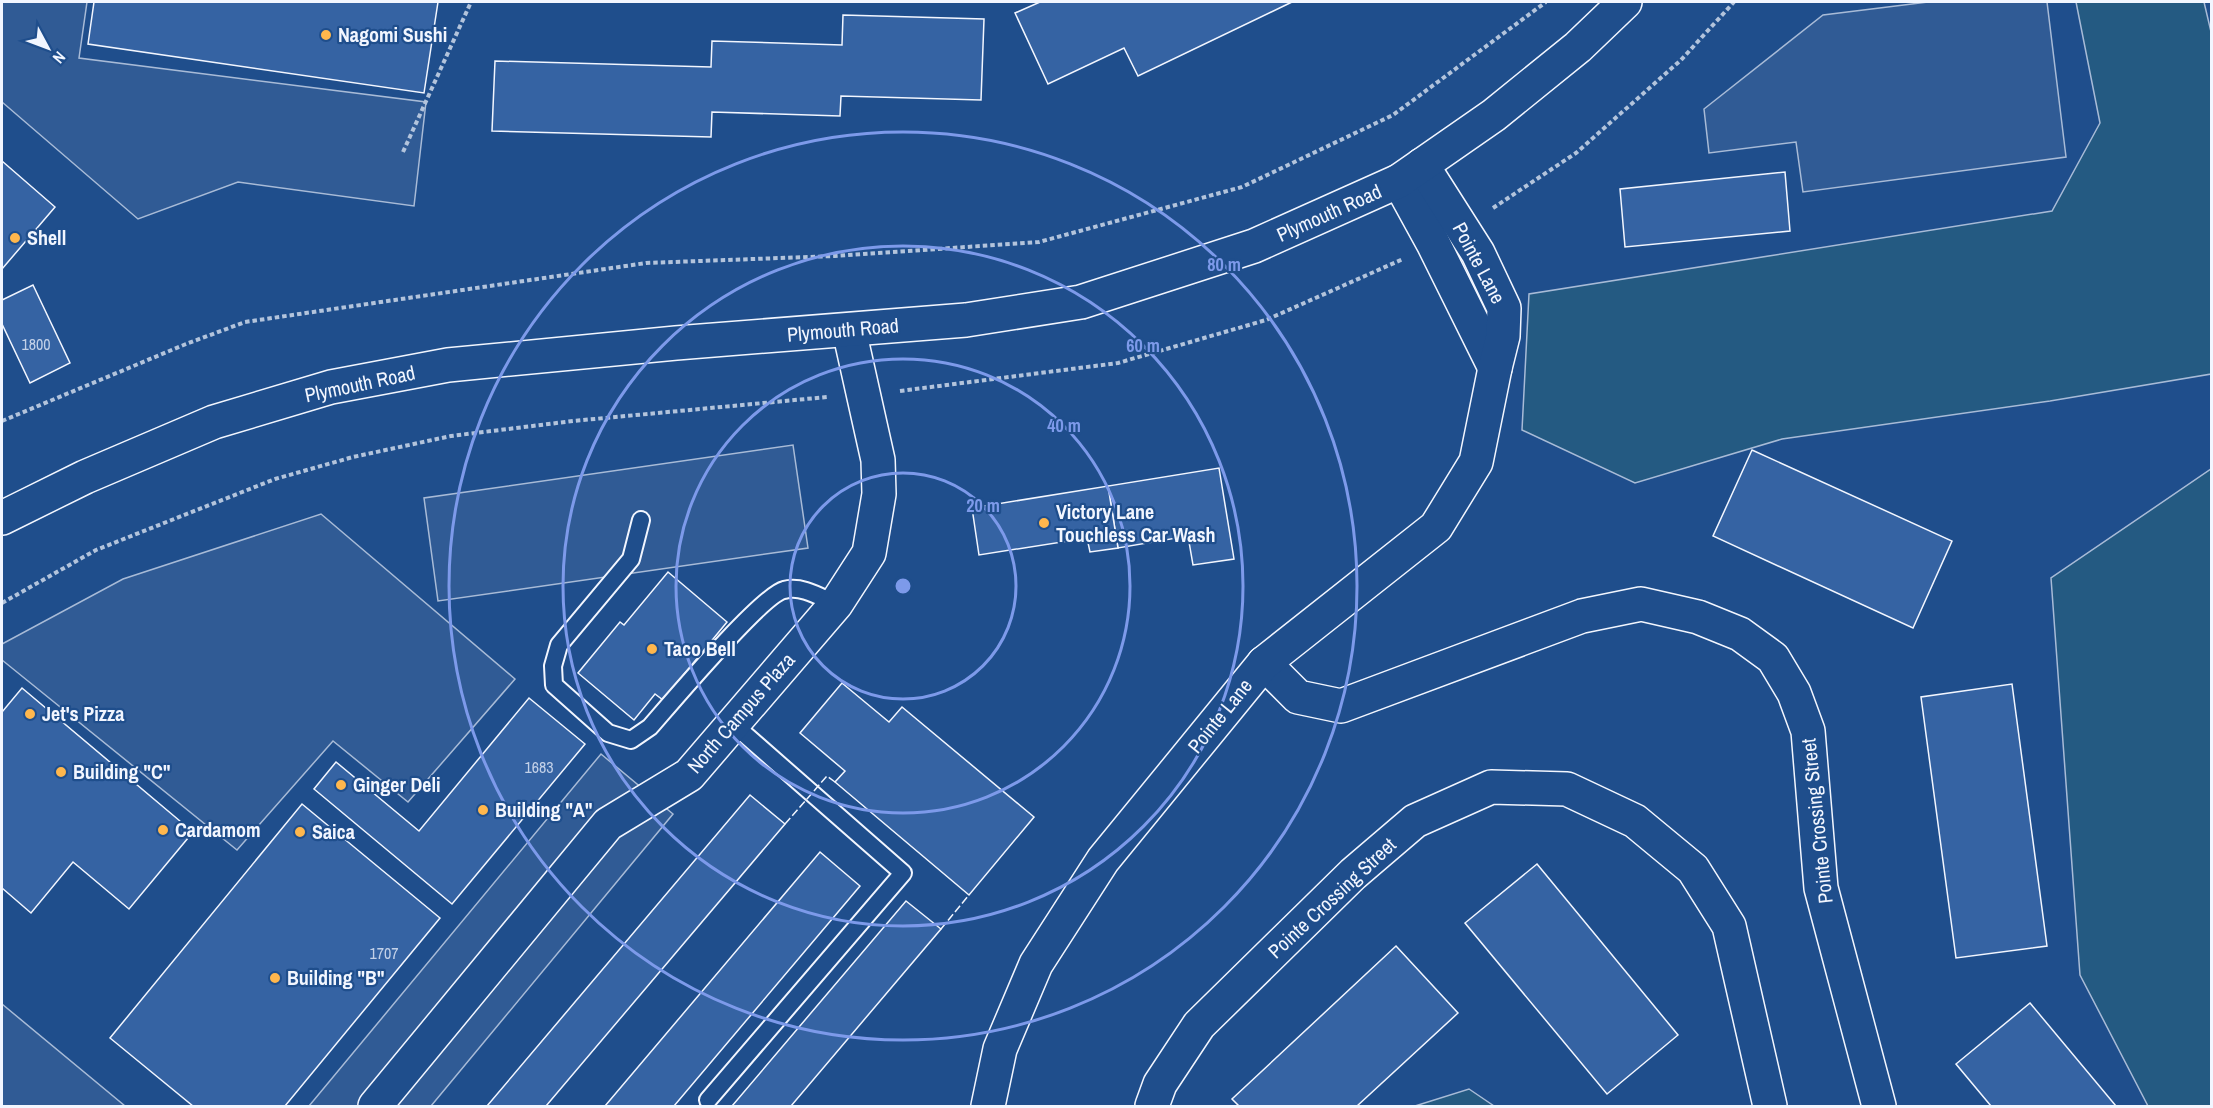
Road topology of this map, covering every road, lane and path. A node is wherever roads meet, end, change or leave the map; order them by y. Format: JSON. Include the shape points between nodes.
{"nodes":[{"id":1,"x":471,"y":2,"type":"edge"},
{"id":2,"x":1546,"y":2,"type":"edge"},
{"id":3,"x":1625,"y":2,"type":"edge"},
{"id":4,"x":1734,"y":2,"type":"edge"},
{"id":5,"x":402,"y":152,"type":"dead end"},
{"id":6,"x":1410,"y":173,"type":"junction"},
{"id":7,"x":1489,"y":211,"type":"dead end"},
{"id":8,"x":1406,"y":257,"type":"dead end"},
{"id":9,"x":849,"y":330,"type":"junction"},
{"id":10,"x":863,"y":394,"type":"junction"},
{"id":11,"x":2,"y":421,"type":"edge"},
{"id":12,"x":2,"y":518,"type":"edge"},
{"id":13,"x":641,"y":520,"type":"dead end"},
{"id":14,"x":2,"y":603,"type":"edge"},
{"id":15,"x":836,"y":604,"type":"junction"},
{"id":16,"x":1264,"y":663,"type":"junction"},
{"id":17,"x":732,"y":724,"type":"junction"},
{"id":18,"x":708,"y":1100,"type":"dead end"},
{"id":19,"x":375,"y":1107,"type":"edge"},
{"id":20,"x":988,"y":1107,"type":"edge"},
{"id":21,"x":1152,"y":1107,"type":"edge"},
{"id":22,"x":1770,"y":1107,"type":"edge"},
{"id":23,"x":1879,"y":1107,"type":"edge"}],
"edges":[{"from":1,"to":5,"type":"path"},
{"from":2,"to":11,"type":"path","via":[[1393,114],[1264,176],[1242,186],[1051,239],[835,256],[646,263],[245,322]]},
{"from":3,"to":6,"type":"street","name":"Plymouth Road","via":[[1578,47],[1503,108]]},
{"from":4,"to":7,"type":"path","via":[[1680,60],[1576,153]]},
{"from":6,"to":9,"type":"street","name":"Plymouth Road","via":[[1254,246],[1081,302],[966,320]]},
{"from":6,"to":16,"type":"street","name":"Pointe Lane","via":[[1478,253],[1504,308],[1503,336],[1476,462],[1436,527]]},
{"from":8,"to":10,"type":"path","via":[[1266,320],[1118,363]]},
{"from":9,"to":10,"type":"street","name":"North Campus Plaza"},
{"from":9,"to":12,"type":"street","name":"Plymouth Road","via":[[448,365],[331,387],[214,422],[85,477]]},
{"from":10,"to":14,"type":"path","via":[[506,429],[451,436],[353,457],[274,479],[96,550]]},
{"from":10,"to":15,"type":"street","name":"North Campus Plaza","via":[[878,460],[879,494],[869,553]]},
{"from":13,"to":15,"type":"lane","via":[[631,559],[559,645],[553,666],[554,686],[608,733],[631,740],[650,727],[757,610],[783,590],[800,588]]},
{"from":15,"to":17,"type":"street","name":"North Campus Plaza"},
{"from":16,"to":20,"type":"street","name":"Pointe Lane","via":[[1103,860],[1036,964],[1000,1049]]},
{"from":16,"to":23,"type":"street","name":"Pointe Crossing Street","via":[[1298,697],[1341,706],[1582,616],[1641,604],[1698,618],[1740,634],[1773,658],[1794,693],[1808,731],[1821,888]]},
{"from":17,"to":18,"type":"lane","via":[[903,873]]},
{"from":17,"to":19,"type":"street","name":"North Campus Plaza","via":[[689,775],[608,824]]},
{"from":21,"to":22,"type":"street","name":"Pointe Crossing Street","via":[[1160,1084],[1199,1025],[1353,874],[1415,821],[1491,787],[1567,789],[1635,821],[1693,869],[1729,926]]}]}
